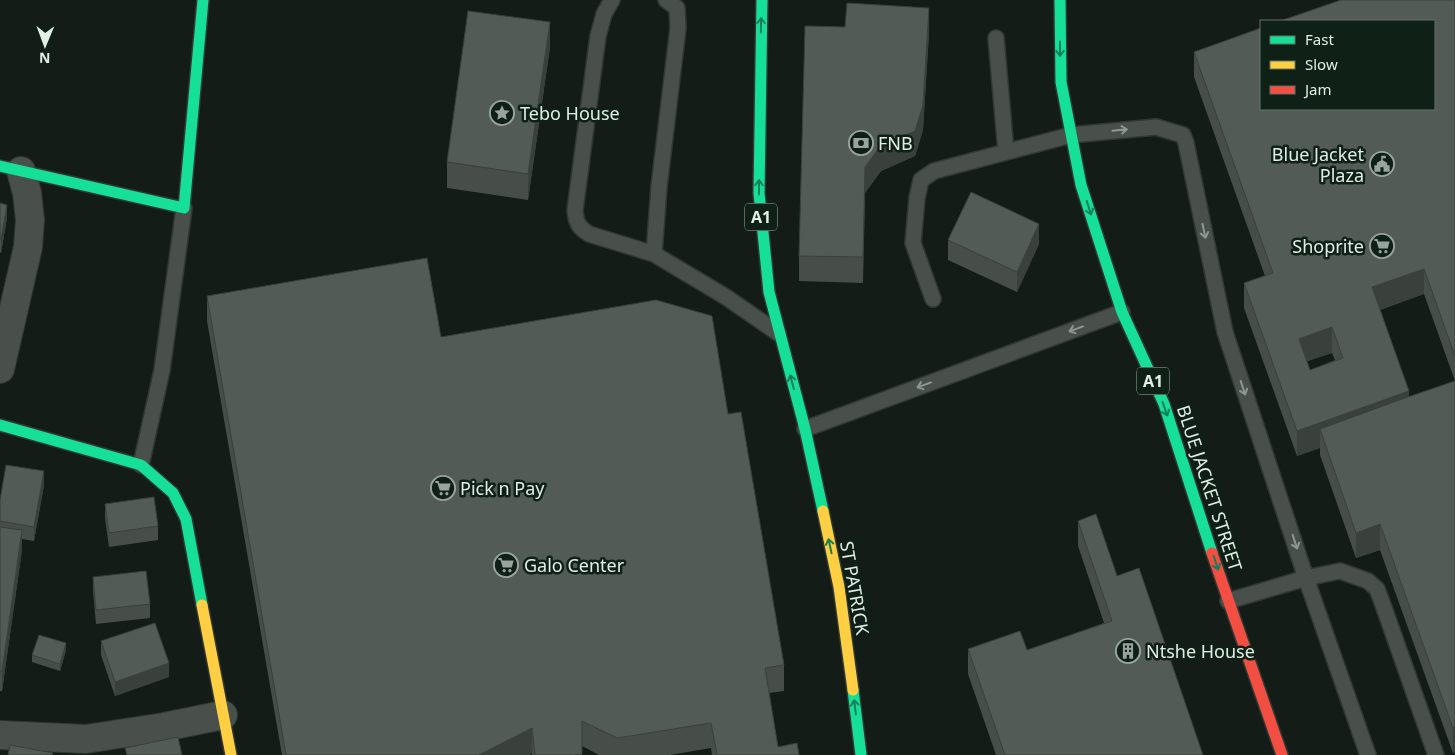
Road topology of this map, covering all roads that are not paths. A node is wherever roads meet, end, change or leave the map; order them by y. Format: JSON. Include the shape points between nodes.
{"nodes":[{"id":1,"x":203,"y":0,"type":"edge"},
{"id":2,"x":612,"y":0,"type":"edge"},
{"id":3,"x":666,"y":0,"type":"edge"},
{"id":4,"x":762,"y":0,"type":"edge"},
{"id":5,"x":1060,"y":0,"type":"edge"},
{"id":6,"x":996,"y":38,"type":"dead end"},
{"id":7,"x":1071,"y":135,"type":"junction"},
{"id":8,"x":1006,"y":152,"type":"junction"},
{"id":9,"x":10,"y":168,"type":"edge"},
{"id":10,"x":184,"y":208,"type":"junction"},
{"id":11,"x":654,"y":254,"type":"junction"},
{"id":12,"x":933,"y":299,"type":"dead end"},
{"id":13,"x":1122,"y":312,"type":"junction"},
{"id":14,"x":778,"y":332,"type":"junction"},
{"id":15,"x":0,"y":369,"type":"edge"},
{"id":16,"x":0,"y":425,"type":"edge"},
{"id":17,"x":805,"y":428,"type":"junction"},
{"id":18,"x":141,"y":464,"type":"junction"},
{"id":19,"x":1306,"y":578,"type":"junction"},
{"id":20,"x":1228,"y":601,"type":"junction"},
{"id":21,"x":223,"y":715,"type":"junction"},
{"id":22,"x":0,"y":735,"type":"edge"},
{"id":23,"x":231,"y":755,"type":"edge"},
{"id":24,"x":861,"y":755,"type":"edge"},
{"id":25,"x":1282,"y":755,"type":"edge"},
{"id":26,"x":1368,"y":755,"type":"edge"},
{"id":27,"x":1436,"y":755,"type":"edge"}],
"edges":[{"from":1,"to":10,"type":"main road"},
{"from":2,"to":11,"type":"lane","via":[[598,36],[574,210],[576,223],[589,234]]},
{"from":3,"to":11,"type":"lane","via":[[677,8],[678,28]]},
{"from":14,"to":4,"type":"main road","number":"A1","one_way":true,"via":[[769,292],[759,193]]},
{"from":5,"to":7,"type":"main road","name":"BLUE JACKET STREET","number":"A1","one_way":true,"via":[[1060,82]]},
{"from":6,"to":8,"type":"lane"},
{"from":7,"to":8,"type":"lane"},
{"from":7,"to":13,"type":"main road","name":"BLUE JACKET STREET","number":"A1","one_way":true,"via":[[1081,185]]},
{"from":7,"to":19,"type":"lane","one_way":true,"via":[[1156,127],[1182,135],[1225,332]]},
{"from":8,"to":12,"type":"lane","via":[[934,171],[922,180],[912,243]]},
{"from":9,"to":10,"type":"main road"},
{"from":9,"to":15,"type":"street","via":[[26,193],[30,220],[28,247]]},
{"from":10,"to":18,"type":"lane","via":[[162,370]]},
{"from":11,"to":14,"type":"lane"},
{"from":13,"to":17,"type":"lane","one_way":true},
{"from":13,"to":20,"type":"main road","name":"BLUE JACKET STREET","number":"A1","one_way":true,"via":[[1164,404]]},
{"from":17,"to":14,"type":"main road","number":"A1","one_way":true},
{"from":16,"to":18,"type":"main road"},
{"from":24,"to":17,"type":"main road","name":"ST PATRICK","number":"A1","one_way":true,"via":[[839,587]]},
{"from":18,"to":21,"type":"main road","via":[[173,494],[186,519]]},
{"from":19,"to":20,"type":"lane"},
{"from":19,"to":26,"type":"lane"},
{"from":19,"to":27,"type":"lane","via":[[1340,571],[1368,581],[1377,589]]},
{"from":20,"to":25,"type":"main road","name":"BLUE JACKET STREET","number":"A1"},
{"from":21,"to":22,"type":"street","via":[[86,739]]},
{"from":21,"to":23,"type":"main road"}]}
